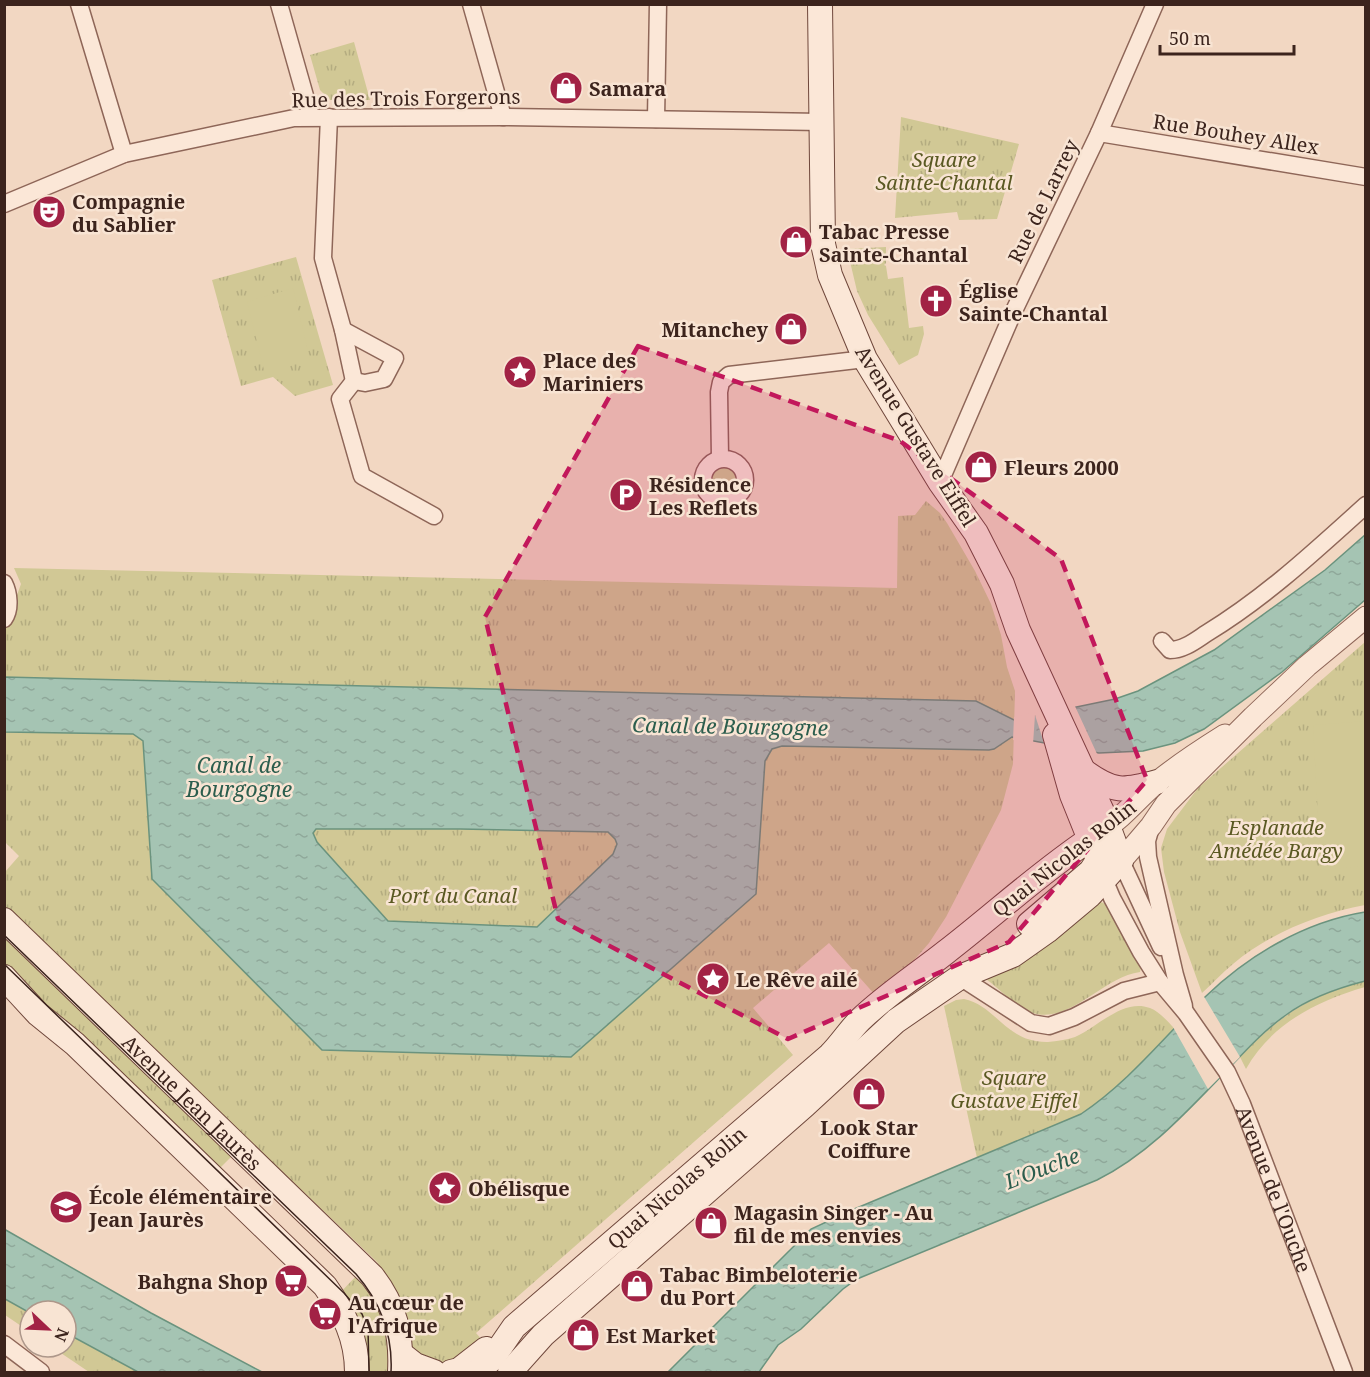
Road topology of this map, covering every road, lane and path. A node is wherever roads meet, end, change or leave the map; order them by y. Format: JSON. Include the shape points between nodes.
{"nodes":[{"id":1,"x":80,"y":4,"type":"edge"},
{"id":2,"x":279,"y":4,"type":"edge"},
{"id":3,"x":471,"y":4,"type":"edge"},
{"id":4,"x":658,"y":4,"type":"edge"},
{"id":5,"x":820,"y":4,"type":"edge"},
{"id":6,"x":1155,"y":4,"type":"edge"},
{"id":7,"x":311,"y":117,"type":"junction"},
{"id":8,"x":329,"y":117,"type":"junction"},
{"id":9,"x":503,"y":117,"type":"junction"},
{"id":10,"x":656,"y":118,"type":"junction"},
{"id":11,"x":821,"y":122,"type":"junction"},
{"id":12,"x":1099,"y":133,"type":"junction"},
{"id":13,"x":124,"y":154,"type":"junction"},
{"id":14,"x":1365,"y":177,"type":"edge"},
{"id":15,"x":4,"y":204,"type":"edge"},
{"id":16,"x":343,"y":330,"type":"junction"},
{"id":17,"x":865,"y":359,"type":"junction"},
{"id":18,"x":354,"y":381,"type":"junction"},
{"id":19,"x":720,"y":458,"type":"dead end"},
{"id":20,"x":940,"y":482,"type":"junction"},
{"id":21,"x":1365,"y":506,"type":"edge"},
{"id":22,"x":434,"y":516,"type":"dead end"},
{"id":23,"x":7,"y":587,"type":"edge"},
{"id":24,"x":1365,"y":617,"type":"edge"},
{"id":25,"x":4,"y":618,"type":"edge"},
{"id":26,"x":1162,"y":641,"type":"dead end"},
{"id":27,"x":1253,"y":717,"type":"junction"},
{"id":28,"x":1217,"y":740,"type":"junction"},
{"id":29,"x":1075,"y":765,"type":"junction"},
{"id":30,"x":1157,"y":782,"type":"junction"},
{"id":31,"x":1151,"y":826,"type":"junction"},
{"id":32,"x":1106,"y":853,"type":"junction"},
{"id":33,"x":4,"y":920,"type":"edge"},
{"id":34,"x":4,"y":977,"type":"edge"},
{"id":35,"x":960,"y":977,"type":"junction"},
{"id":36,"x":1167,"y":978,"type":"junction"},
{"id":37,"x":887,"y":1013,"type":"junction"},
{"id":38,"x":661,"y":1215,"type":"junction"},
{"id":39,"x":582,"y":1268,"type":"junction"},
{"id":40,"x":598,"y":1287,"type":"junction"},
{"id":41,"x":514,"y":1327,"type":"junction"},
{"id":42,"x":4,"y":1344,"type":"edge"},
{"id":43,"x":400,"y":1363,"type":"edge"},
{"id":44,"x":41,"y":1372,"type":"edge"},
{"id":45,"x":357,"y":1372,"type":"edge"},
{"id":46,"x":434,"y":1372,"type":"edge"},
{"id":47,"x":452,"y":1372,"type":"edge"},
{"id":48,"x":477,"y":1372,"type":"edge"},
{"id":49,"x":510,"y":1372,"type":"edge"},
{"id":50,"x":1344,"y":1372,"type":"edge"}],
"edges":[{"from":1,"to":13,"type":"street"},
{"from":2,"to":7,"type":"street"},
{"from":3,"to":9,"type":"street"},
{"from":4,"to":10,"type":"street"},
{"from":5,"to":11,"type":"main road","name":"Avenue Gustave Eiffel"},
{"from":6,"to":12,"type":"street","name":"Rue de Larrey"},
{"from":7,"to":8,"type":"street","name":"Rue des Trois Forgerons"},
{"from":7,"to":13,"type":"street","name":"Rue des Trois Forgerons"},
{"from":8,"to":9,"type":"street","name":"Rue des Trois Forgerons"},
{"from":8,"to":16,"type":"street","via":[[323,258]]},
{"from":9,"to":10,"type":"street","name":"Rue des Trois Forgerons"},
{"from":10,"to":11,"type":"street","name":"Rue des Trois Forgerons"},
{"from":11,"to":17,"type":"main road","name":"Avenue Gustave Eiffel","via":[[823,244],[830,275]]},
{"from":12,"to":14,"type":"street","name":"Rue Bouhey Allex"},
{"from":12,"to":20,"type":"street","name":"Rue de Larrey","via":[[1012,315]]},
{"from":13,"to":15,"type":"street","name":"Rue des Trois Forgerons"},
{"from":16,"to":18,"type":"street"},
{"from":16,"to":18,"type":"street","via":[[395,358],[384,379]]},
{"from":17,"to":19,"type":"street","via":[[729,375],[721,382],[719,392]]},
{"from":17,"to":20,"type":"main road","name":"Avenue Gustave Eiffel"},
{"from":18,"to":22,"type":"street","via":[[340,399],[362,476]]},
{"from":20,"to":29,"type":"main road","name":"Avenue Gustave Eiffel","via":[[976,533],[1002,584]]},
{"from":21,"to":26,"type":"street","via":[[1297,567],[1231,618],[1182,648],[1170,650]]},
{"from":23,"to":25,"type":"street","via":[[8,615]]},
{"from":24,"to":27,"type":"street","name":"Quai Nicolas Rolin"},
{"from":27,"to":28,"type":"street","name":"Quai Nicolas Rolin"},
{"from":27,"to":31,"type":"street","name":"Quai Nicolas Rolin","via":[[1166,804]]},
{"from":28,"to":30,"type":"street","name":"Quai Nicolas Rolin"},
{"from":28,"to":32,"type":"street"},
{"from":29,"to":30,"type":"main road","via":[[1116,789]]},
{"from":29,"to":32,"type":"main road","name":"Avenue Gustave Eiffel"},
{"from":30,"to":32,"type":"street","name":"Quai Nicolas Rolin"},
{"from":31,"to":32,"type":"street","name":"Quai Nicolas Rolin"},
{"from":31,"to":36,"type":"street","name":"Avenue de l'Ouche","via":[[1147,851]]},
{"from":32,"to":35,"type":"main road","name":"Quai Nicolas Rolin","via":[[1091,872]]},
{"from":32,"to":36,"type":"street","name":"Avenue de l'Ouche"},
{"from":32,"to":36,"type":"street","name":"Avenue de l'Ouche","via":[[1112,898]]},
{"from":32,"to":37,"type":"main road","name":"Quai Nicolas Rolin","via":[[1059,860],[946,952]]},
{"from":33,"to":43,"type":"main road","name":"Avenue Jean Jaurès","via":[[372,1276],[394,1313]]},
{"from":34,"to":45,"type":"main road","name":"Avenue Jean Jaurès","via":[[38,1014],[75,1044],[325,1286],[352,1335]]},
{"from":35,"to":36,"type":"street","via":[[1031,1023],[1049,1026],[1124,991]]},
{"from":35,"to":37,"type":"main road","name":"Quai Nicolas Rolin"},
{"from":36,"to":50,"type":"street","name":"Avenue de l'Ouche","via":[[1227,1072],[1242,1104]]},
{"from":37,"to":38,"type":"main road","name":"Quai Nicolas Rolin","via":[[859,1022],[845,1040]]},
{"from":38,"to":39,"type":"main road","name":"Quai Nicolas Rolin"},
{"from":38,"to":40,"type":"main road","name":"Quai Nicolas Rolin"},
{"from":39,"to":40,"type":"main road"},
{"from":39,"to":41,"type":"main road","name":"Quai Nicolas Rolin"},
{"from":40,"to":49,"type":"main road","name":"Quai Nicolas Rolin","via":[[543,1335]]},
{"from":41,"to":47,"type":"main road"},
{"from":41,"to":48,"type":"main road","name":"Quai Nicolas Rolin","via":[[492,1359]]},
{"from":42,"to":44,"type":"street"},
{"from":43,"to":46,"type":"main road"}]}
